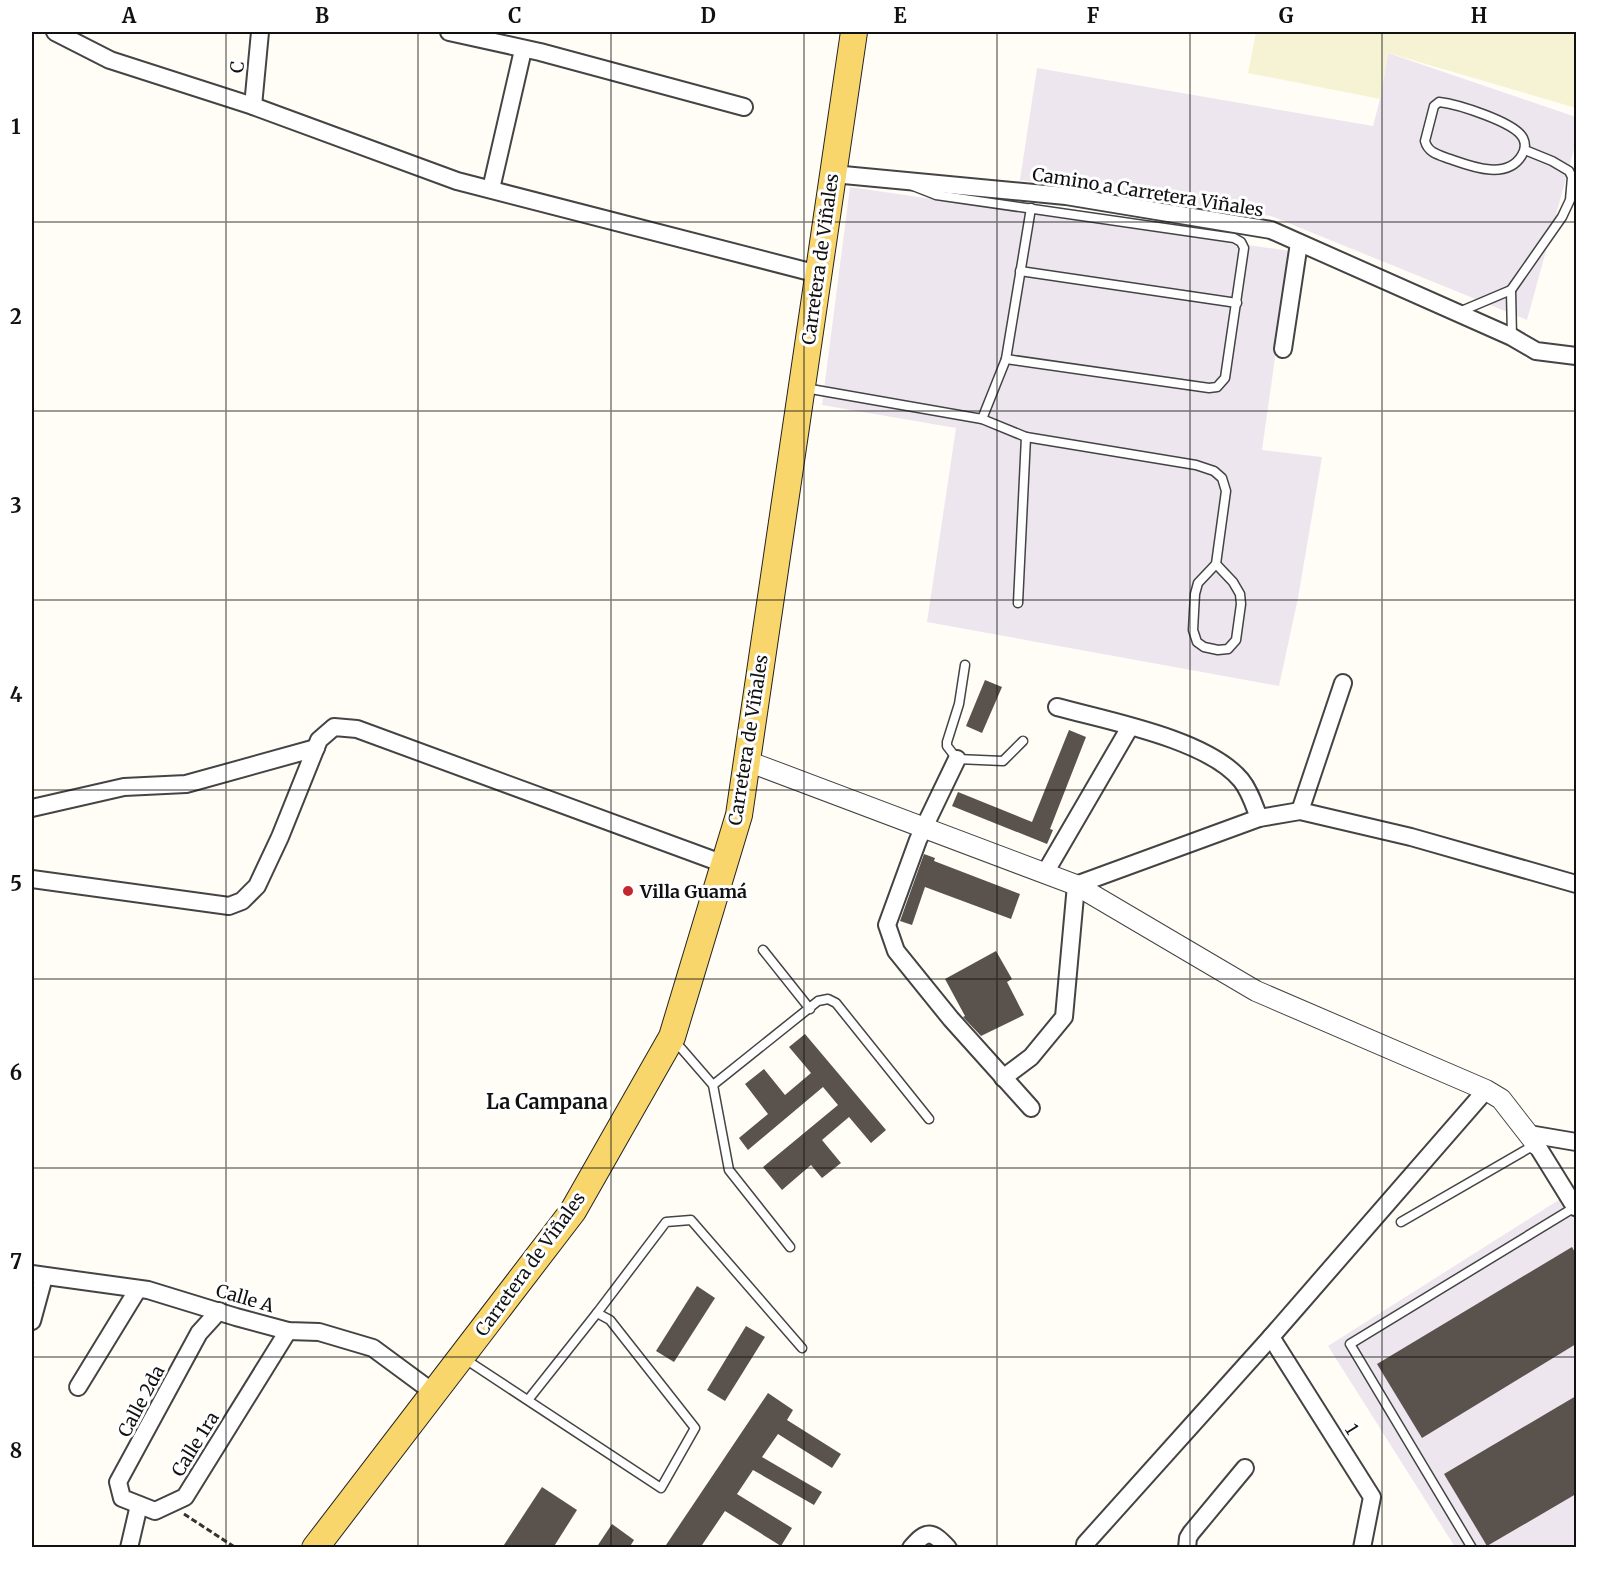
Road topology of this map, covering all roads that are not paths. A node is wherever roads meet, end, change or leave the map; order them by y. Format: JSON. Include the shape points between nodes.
{"nodes":[{"id":1,"x":54,"y":32,"type":"edge"},
{"id":2,"x":260,"y":32,"type":"edge"},
{"id":3,"x":449,"y":32,"type":"edge"},
{"id":4,"x":854,"y":32,"type":"edge"},
{"id":5,"x":83,"y":38,"type":"edge"},
{"id":6,"x":523,"y":50,"type":"junction"},
{"id":7,"x":253,"y":106,"type":"junction"},
{"id":8,"x":744,"y":107,"type":"dead end"},
{"id":9,"x":1525,"y":150,"type":"junction"},
{"id":10,"x":833,"y":174,"type":"junction"},
{"id":11,"x":903,"y":181,"type":"junction"},
{"id":12,"x":491,"y":189,"type":"junction"},
{"id":13,"x":1031,"y":208,"type":"junction"},
{"id":14,"x":1299,"y":243,"type":"junction"},
{"id":15,"x":1020,"y":272,"type":"junction"},
{"id":16,"x":818,"y":274,"type":"junction"},
{"id":17,"x":1511,"y":290,"type":"junction"},
{"id":18,"x":1237,"y":303,"type":"junction"},
{"id":19,"x":1456,"y":313,"type":"junction"},
{"id":20,"x":1512,"y":337,"type":"junction"},
{"id":21,"x":1283,"y":349,"type":"dead end"},
{"id":22,"x":1576,"y":356,"type":"edge"},
{"id":23,"x":1006,"y":359,"type":"junction"},
{"id":24,"x":802,"y":388,"type":"junction"},
{"id":25,"x":982,"y":419,"type":"junction"},
{"id":26,"x":1026,"y":436,"type":"junction"},
{"id":27,"x":1216,"y":564,"type":"junction"},
{"id":28,"x":1018,"y":603,"type":"dead end"},
{"id":29,"x":965,"y":665,"type":"dead end"},
{"id":30,"x":1342,"y":683,"type":"dead end"},
{"id":31,"x":1057,"y":707,"type":"dead end"},
{"id":32,"x":1130,"y":727,"type":"junction"},
{"id":33,"x":1023,"y":741,"type":"dead end"},
{"id":34,"x":316,"y":748,"type":"junction"},
{"id":35,"x":957,"y":759,"type":"junction"},
{"id":36,"x":747,"y":761,"type":"junction"},
{"id":37,"x":32,"y":808,"type":"edge"},
{"id":38,"x":1300,"y":811,"type":"junction"},
{"id":39,"x":1259,"y":818,"type":"junction"},
{"id":40,"x":924,"y":828,"type":"junction"},
{"id":41,"x":724,"y":864,"type":"junction"},
{"id":42,"x":1046,"y":873,"type":"junction"},
{"id":43,"x":32,"y":879,"type":"edge"},
{"id":44,"x":1576,"y":884,"type":"edge"},
{"id":45,"x":1076,"y":885,"type":"junction"},
{"id":46,"x":763,"y":950,"type":"dead end"},
{"id":47,"x":810,"y":1009,"type":"junction"},
{"id":48,"x":672,"y":1037,"type":"junction"},
{"id":49,"x":1003,"y":1078,"type":"junction"},
{"id":50,"x":713,"y":1085,"type":"junction"},
{"id":51,"x":1486,"y":1090,"type":"junction"},
{"id":52,"x":1031,"y":1108,"type":"dead end"},
{"id":53,"x":929,"y":1119,"type":"dead end"},
{"id":54,"x":1532,"y":1139,"type":"junction"},
{"id":55,"x":1576,"y":1142,"type":"edge"},
{"id":56,"x":1576,"y":1208,"type":"edge"},
{"id":57,"x":1401,"y":1222,"type":"dead end"},
{"id":58,"x":790,"y":1247,"type":"dead end"},
{"id":59,"x":38,"y":1275,"type":"edge"},
{"id":60,"x":138,"y":1289,"type":"junction"},
{"id":61,"x":219,"y":1311,"type":"junction"},
{"id":62,"x":597,"y":1313,"type":"junction"},
{"id":63,"x":32,"y":1322,"type":"edge"},
{"id":64,"x":288,"y":1331,"type":"junction"},
{"id":65,"x":1271,"y":1337,"type":"junction"},
{"id":66,"x":802,"y":1348,"type":"dead end"},
{"id":67,"x":462,"y":1357,"type":"junction"},
{"id":68,"x":78,"y":1387,"type":"dead end"},
{"id":69,"x":434,"y":1393,"type":"junction"},
{"id":70,"x":528,"y":1400,"type":"junction"},
{"id":71,"x":1245,"y":1468,"type":"dead end"},
{"id":72,"x":139,"y":1505,"type":"junction"},
{"id":73,"x":1085,"y":1544,"type":"dead end"},
{"id":74,"x":129,"y":1548,"type":"edge"},
{"id":75,"x":315,"y":1548,"type":"edge"},
{"id":76,"x":911,"y":1548,"type":"edge"},
{"id":77,"x":948,"y":1548,"type":"edge"},
{"id":78,"x":1187,"y":1548,"type":"edge"},
{"id":79,"x":1362,"y":1548,"type":"edge"},
{"id":80,"x":1472,"y":1548,"type":"edge"}],
"edges":[{"from":1,"to":5,"type":"street"},
{"from":2,"to":7,"type":"street","name":"C"},
{"from":3,"to":6,"type":"street"},
{"from":4,"to":10,"type":"main road","name":"Carretera de Viñales"},
{"from":5,"to":7,"type":"street","via":[[110,60]]},
{"from":6,"to":8,"type":"street"},
{"from":6,"to":12,"type":"street"},
{"from":7,"to":12,"type":"street","via":[[458,181]]},
{"from":9,"to":9,"type":"lane","via":[[1523,136],[1512,127],[1444,103],[1434,106],[1425,141],[1431,152],[1490,170],[1519,160]]},
{"from":9,"to":17,"type":"lane","via":[[1565,167],[1572,177],[1572,186],[1562,217]]},
{"from":10,"to":11,"type":"street","name":"Camino a Carretera Viñales"},
{"from":10,"to":16,"type":"main road","name":"Carretera de Viñales"},
{"from":11,"to":13,"type":"lane","via":[[936,195]]},
{"from":11,"to":14,"type":"street","name":"Camino a Carretera Viñales","via":[[1066,196],[1271,230]]},
{"from":12,"to":16,"type":"street"},
{"from":13,"to":15,"type":"lane"},
{"from":13,"to":18,"type":"lane","via":[[1234,238],[1244,248]]},
{"from":14,"to":19,"type":"street","name":"Camino a Carretera Viñales"},
{"from":14,"to":21,"type":"street"},
{"from":15,"to":18,"type":"lane"},
{"from":15,"to":23,"type":"lane"},
{"from":16,"to":24,"type":"main road","name":"Carretera de Viñales"},
{"from":17,"to":19,"type":"lane"},
{"from":17,"to":20,"type":"lane"},
{"from":18,"to":23,"type":"lane","via":[[1225,378],[1216,387]]},
{"from":19,"to":20,"type":"street","name":"Camino a Carretera Viñales"},
{"from":20,"to":22,"type":"street","name":"Camino a Carretera Viñales","via":[[1536,351]]},
{"from":23,"to":25,"type":"lane"},
{"from":24,"to":25,"type":"lane"},
{"from":24,"to":36,"type":"main road","name":"Carretera de Viñales"},
{"from":25,"to":26,"type":"lane"},
{"from":26,"to":27,"type":"lane","via":[[1214,471],[1222,478],[1226,491]]},
{"from":26,"to":28,"type":"lane"},
{"from":27,"to":27,"type":"lane","via":[[1198,583],[1193,630],[1197,642],[1218,650],[1228,649],[1236,640],[1241,604],[1233,582]]},
{"from":29,"to":35,"type":"lane","via":[[959,704],[946,742]]},
{"from":30,"to":38,"type":"street"},
{"from":31,"to":32,"type":"street"},
{"from":32,"to":39,"type":"street","via":[[1196,748],[1230,770],[1246,787]]},
{"from":32,"to":42,"type":"street"},
{"from":33,"to":35,"type":"lane","via":[[1004,761]]},
{"from":34,"to":37,"type":"street","via":[[186,784],[124,787]]},
{"from":34,"to":41,"type":"street","via":[[334,727],[357,729]]},
{"from":34,"to":43,"type":"street","via":[[257,886],[242,901],[229,906]]},
{"from":35,"to":40,"type":"street"},
{"from":36,"to":40,"type":"street"},
{"from":36,"to":41,"type":"main road","name":"Carretera de Viñales","via":[[739,815]]},
{"from":38,"to":39,"type":"street"},
{"from":38,"to":44,"type":"street","via":[[1411,837]]},
{"from":39,"to":45,"type":"street"},
{"from":40,"to":42,"type":"street"},
{"from":40,"to":49,"type":"street","via":[[887,925],[896,951]]},
{"from":41,"to":48,"type":"main road","name":"Carretera de Viñales"},
{"from":42,"to":45,"type":"street"},
{"from":45,"to":49,"type":"street","via":[[1064,1017],[1031,1057]]},
{"from":45,"to":51,"type":"street","via":[[1256,991]]},
{"from":46,"to":47,"type":"lane"},
{"from":47,"to":50,"type":"lane"},
{"from":47,"to":53,"type":"lane","via":[[824,999],[833,1000]]},
{"from":48,"to":50,"type":"lane"},
{"from":48,"to":67,"type":"main road","name":"Carretera de Viñales","via":[[573,1211]]},
{"from":49,"to":52,"type":"street"},
{"from":50,"to":58,"type":"lane","via":[[729,1170]]},
{"from":51,"to":54,"type":"street","via":[[1501,1099]]},
{"from":51,"to":65,"type":"street"},
{"from":54,"to":55,"type":"street"},
{"from":54,"to":56,"type":"street"},
{"from":54,"to":57,"type":"lane"},
{"from":56,"to":80,"type":"lane","via":[[1350,1344]]},
{"from":59,"to":60,"type":"street","name":"Calle A"},
{"from":59,"to":63,"type":"street"},
{"from":60,"to":61,"type":"street","name":"Calle A"},
{"from":60,"to":68,"type":"street"},
{"from":61,"to":64,"type":"street","name":"Calle A"},
{"from":61,"to":72,"type":"street","name":"Calle 2da","via":[[199,1333],[118,1482],[122,1498]]},
{"from":62,"to":66,"type":"lane","via":[[666,1222],[691,1220]]},
{"from":62,"to":70,"type":"lane"},
{"from":62,"to":70,"type":"lane","via":[[610,1320],[695,1428],[661,1488]]},
{"from":64,"to":69,"type":"street","name":"Calle A","via":[[319,1332],[372,1348]]},
{"from":64,"to":72,"type":"street","name":"Calle 1ra","via":[[185,1497],[155,1511]]},
{"from":65,"to":73,"type":"street"},
{"from":65,"to":79,"type":"street","name":"1","via":[[1372,1497]]},
{"from":67,"to":69,"type":"main road","name":"Carretera de Viñales"},
{"from":67,"to":70,"type":"lane"},
{"from":69,"to":75,"type":"main road","name":"Carretera de Viñales"},
{"from":71,"to":78,"type":"street","via":[[1191,1533]]},
{"from":72,"to":74,"type":"street"},
{"from":76,"to":77,"type":"street","via":[[922,1536],[931,1534]]}]}
